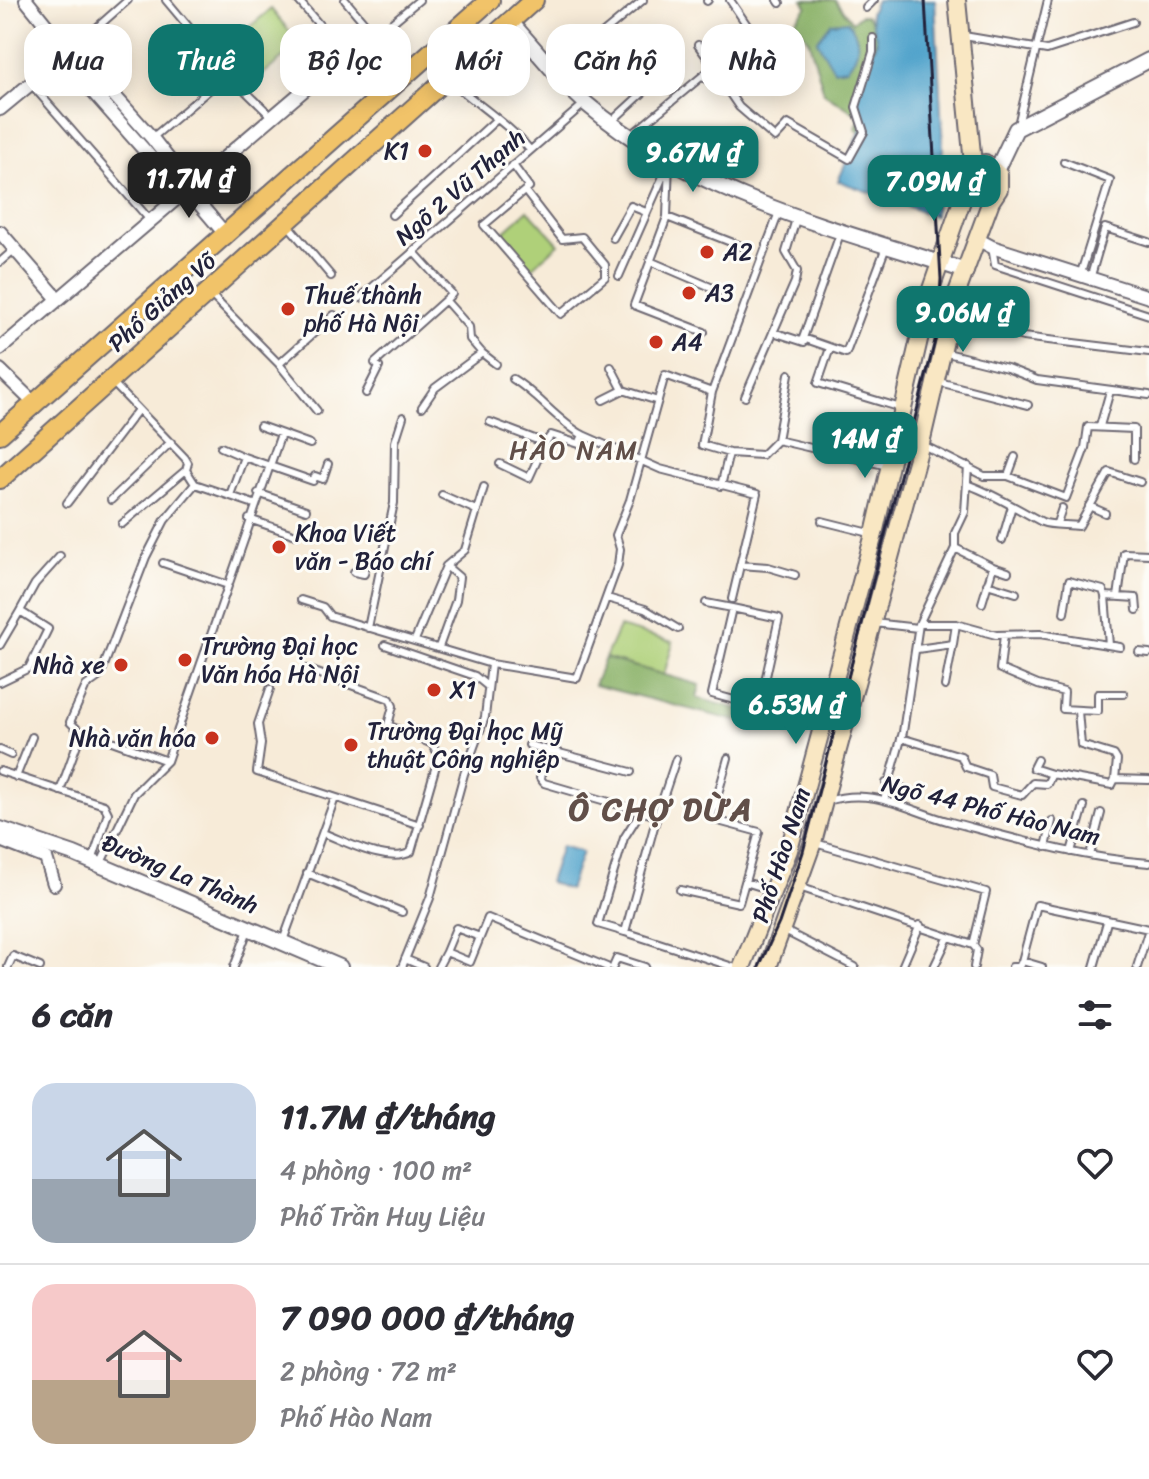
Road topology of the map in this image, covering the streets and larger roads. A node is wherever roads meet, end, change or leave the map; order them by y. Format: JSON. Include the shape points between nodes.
{"nodes":[{"id":1,"x":26,"y":0,"type":"edge"},
{"id":2,"x":490,"y":0,"type":"edge"},
{"id":3,"x":534,"y":0,"type":"edge"},
{"id":4,"x":957,"y":0,"type":"edge"},
{"id":5,"x":509,"y":20,"type":"junction"},
{"id":6,"x":45,"y":24,"type":"edge"},
{"id":7,"x":1149,"y":60,"type":"edge"},
{"id":8,"x":24,"y":90,"type":"edge"},
{"id":9,"x":96,"y":96,"type":"edge"},
{"id":10,"x":115,"y":96,"type":"edge"},
{"id":11,"x":295,"y":96,"type":"edge"},
{"id":12,"x":0,"y":109,"type":"edge"},
{"id":13,"x":973,"y":164,"type":"junction"},
{"id":14,"x":996,"y":171,"type":"junction"},
{"id":15,"x":183,"y":184,"type":"junction"},
{"id":16,"x":964,"y":195,"type":"junction"},
{"id":17,"x":991,"y":201,"type":"junction"},
{"id":18,"x":0,"y":232,"type":"edge"},
{"id":19,"x":953,"y":232,"type":"junction"},
{"id":20,"x":226,"y":235,"type":"junction"},
{"id":21,"x":984,"y":243,"type":"junction"},
{"id":22,"x":247,"y":257,"type":"junction"},
{"id":23,"x":941,"y":263,"type":"junction"},
{"id":24,"x":966,"y":271,"type":"junction"},
{"id":25,"x":1149,"y":297,"type":"edge"},
{"id":26,"x":58,"y":299,"type":"junction"},
{"id":27,"x":0,"y":349,"type":"edge"},
{"id":28,"x":0,"y":370,"type":"edge"},
{"id":29,"x":35,"y":404,"type":"junction"},
{"id":30,"x":15,"y":420,"type":"junction"},
{"id":31,"x":0,"y":434,"type":"edge"},
{"id":32,"x":895,"y":434,"type":"junction"},
{"id":33,"x":921,"y":443,"type":"junction"},
{"id":34,"x":39,"y":445,"type":"junction"},
{"id":35,"x":0,"y":479,"type":"edge"},
{"id":36,"x":850,"y":617,"type":"junction"},
{"id":37,"x":871,"y":622,"type":"junction"},
{"id":38,"x":803,"y":796,"type":"junction"},
{"id":39,"x":824,"y":802,"type":"junction"},
{"id":40,"x":0,"y":829,"type":"edge"},
{"id":41,"x":0,"y":840,"type":"edge"},
{"id":42,"x":54,"y":884,"type":"dead end"},
{"id":43,"x":340,"y":967,"type":"edge"},
{"id":44,"x":742,"y":967,"type":"edge"},
{"id":45,"x":768,"y":967,"type":"edge"}],
"edges":[{"from":1,"to":6,"type":"street"},
{"from":2,"to":20,"type":"main road","name":"Phố Giảng Võ"},
{"from":3,"to":5,"type":"main road","name":"Phố Giảng Võ"},
{"from":4,"to":13,"type":"main road","name":"Phố Hào Nam"},
{"from":5,"to":22,"type":"main road","name":"Phố Giảng Võ"},
{"from":5,"to":23,"type":"street","via":[[585,103],[669,161],[730,191]]},
{"from":7,"to":14,"type":"street","via":[[1016,129]]},
{"from":8,"to":12,"type":"street"},
{"from":9,"to":15,"type":"street","via":[[168,177]]},
{"from":10,"to":15,"type":"street"},
{"from":11,"to":15,"type":"street"},
{"from":13,"to":14,"type":"main road","via":[[985,163]]},
{"from":13,"to":16,"type":"main road","name":"Phố Hào Nam","via":[[962,180]]},
{"from":14,"to":17,"type":"main road","name":"Phố Hào Nam","via":[[999,189]]},
{"from":15,"to":20,"type":"street"},
{"from":15,"to":26,"type":"street"},
{"from":16,"to":17,"type":"main road","via":[[974,204]]},
{"from":16,"to":19,"type":"main road","name":"Phố Hào Nam"},
{"from":17,"to":21,"type":"main road","name":"Phố Hào Nam"},
{"from":18,"to":26,"type":"street"},
{"from":19,"to":21,"type":"main road"},
{"from":19,"to":23,"type":"main road","name":"Phố Hào Nam"},
{"from":20,"to":22,"type":"main road"},
{"from":20,"to":29,"type":"main road","name":"Phố Giảng Võ"},
{"from":21,"to":24,"type":"main road","name":"Phố Hào Nam"},
{"from":21,"to":25,"type":"street"},
{"from":22,"to":34,"type":"main road","name":"Phố Giảng Võ"},
{"from":23,"to":24,"type":"street"},
{"from":23,"to":32,"type":"main road","name":"Phố Hào Nam"},
{"from":24,"to":33,"type":"main road","name":"Phố Hào Nam"},
{"from":26,"to":27,"type":"street"},
{"from":28,"to":29,"type":"street"},
{"from":29,"to":30,"type":"main road","name":"Phố Giảng Võ"},
{"from":30,"to":31,"type":"main road","name":"Phố Giảng Võ"},
{"from":30,"to":34,"type":"main road"},
{"from":32,"to":33,"type":"main road"},
{"from":32,"to":36,"type":"main road","name":"Phố Hào Nam"},
{"from":33,"to":37,"type":"main road","name":"Phố Hào Nam"},
{"from":34,"to":35,"type":"main road","name":"Phố Giảng Võ"},
{"from":36,"to":37,"type":"main road"},
{"from":36,"to":38,"type":"main road","name":"Phố Hào Nam"},
{"from":37,"to":39,"type":"main road","name":"Phố Hào Nam"},
{"from":38,"to":39,"type":"main road"},
{"from":38,"to":44,"type":"main road","name":"Phố Hào Nam","via":[[774,891]]},
{"from":39,"to":45,"type":"main road","name":"Phố Hào Nam"},
{"from":40,"to":43,"type":"street","name":"Đường La Thành","via":[[96,863]]},
{"from":41,"to":42,"type":"street","via":[[46,858]]}]}
